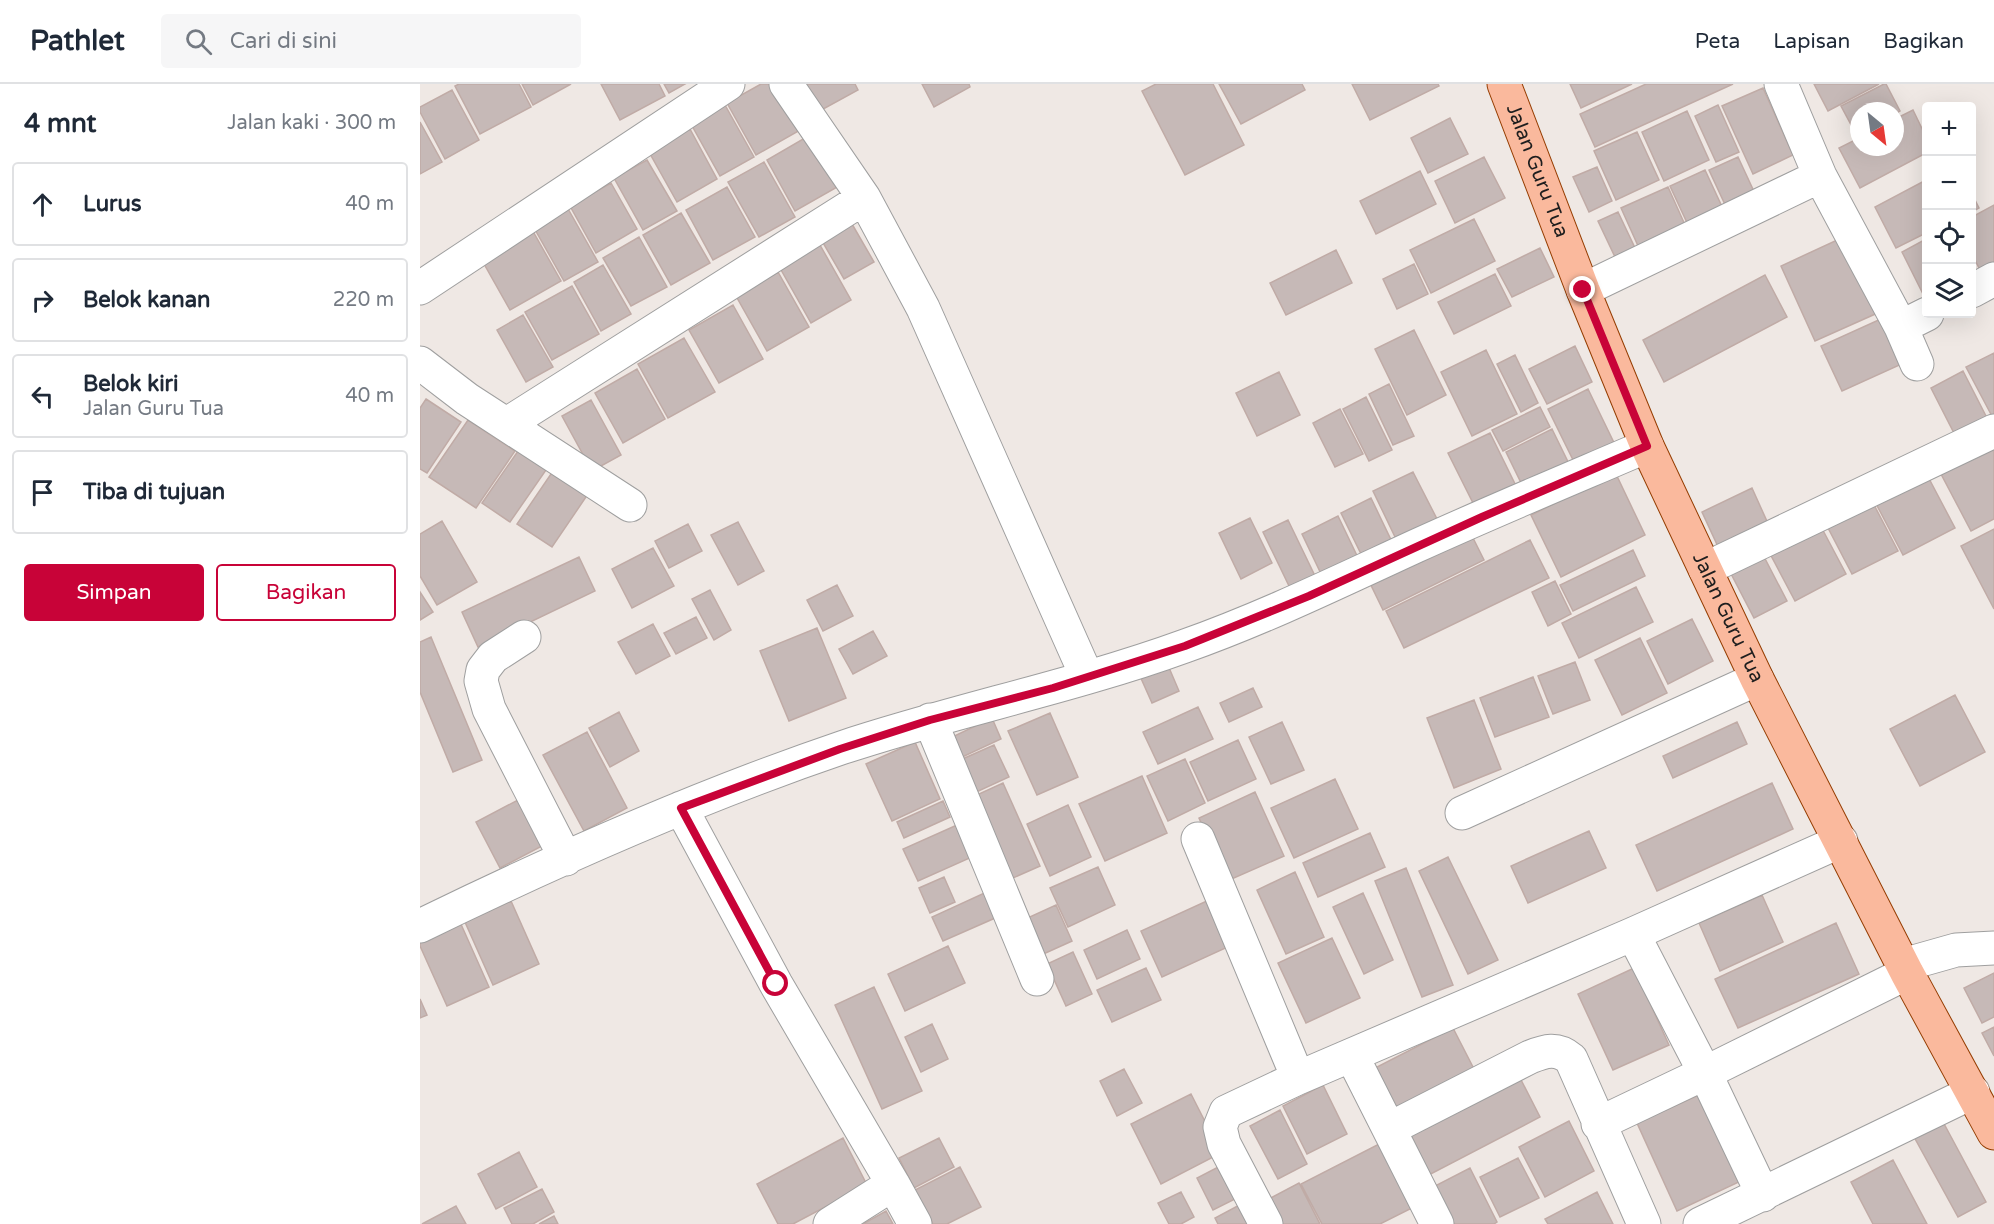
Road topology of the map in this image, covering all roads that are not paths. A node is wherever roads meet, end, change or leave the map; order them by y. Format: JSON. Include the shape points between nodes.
{"nodes":[{"id":1,"x":728,"y":84,"type":"edge"},
{"id":2,"x":786,"y":84,"type":"edge"},
{"id":3,"x":1504,"y":84,"type":"edge"},
{"id":4,"x":1781,"y":84,"type":"edge"},
{"id":5,"x":1820,"y":176,"type":"junction"},
{"id":6,"x":864,"y":198,"type":"junction"},
{"id":7,"x":1994,"y":279,"type":"edge"},
{"id":8,"x":420,"y":288,"type":"edge"},
{"id":9,"x":1976,"y":288,"type":"edge"},
{"id":10,"x":1583,"y":290,"type":"junction"},
{"id":11,"x":1914,"y":320,"type":"edge"},
{"id":12,"x":420,"y":363,"type":"edge"},
{"id":13,"x":1917,"y":364,"type":"dead end"},
{"id":14,"x":507,"y":424,"type":"junction"},
{"id":15,"x":1994,"y":431,"type":"edge"},
{"id":16,"x":1647,"y":446,"type":"junction"},
{"id":17,"x":630,"y":505,"type":"dead end"},
{"id":18,"x":1705,"y":569,"type":"junction"},
{"id":19,"x":524,"y":637,"type":"dead end"},
{"id":20,"x":1087,"y":677,"type":"junction"},
{"id":21,"x":1757,"y":679,"type":"junction"},
{"id":22,"x":930,"y":720,"type":"junction"},
{"id":23,"x":681,"y":808,"type":"junction"},
{"id":24,"x":1462,"y":813,"type":"dead end"},
{"id":25,"x":1198,"y":839,"type":"dead end"},
{"id":26,"x":1841,"y":841,"type":"junction"},
{"id":27,"x":566,"y":859,"type":"junction"},
{"id":28,"x":420,"y":926,"type":"edge"},
{"id":29,"x":1633,"y":934,"type":"junction"},
{"id":30,"x":1994,"y":948,"type":"edge"},
{"id":31,"x":1905,"y":969,"type":"junction"},
{"id":32,"x":1036,"y":979,"type":"dead end"},
{"id":33,"x":1352,"y":1056,"type":"junction"},
{"id":34,"x":1706,"y":1073,"type":"junction"},
{"id":35,"x":1298,"y":1078,"type":"junction"},
{"id":36,"x":1972,"y":1092,"type":"junction"},
{"id":37,"x":1598,"y":1124,"type":"junction"},
{"id":38,"x":1389,"y":1129,"type":"junction"},
{"id":39,"x":1994,"y":1133,"type":"edge"},
{"id":40,"x":893,"y":1184,"type":"junction"},
{"id":41,"x":1763,"y":1195,"type":"junction"},
{"id":42,"x":830,"y":1224,"type":"edge"},
{"id":43,"x":915,"y":1224,"type":"edge"},
{"id":44,"x":1266,"y":1224,"type":"edge"},
{"id":45,"x":1437,"y":1224,"type":"edge"},
{"id":46,"x":1644,"y":1224,"type":"edge"},
{"id":47,"x":1700,"y":1224,"type":"edge"}],
"edges":[{"from":1,"to":8,"type":"street"},
{"from":2,"to":6,"type":"street"},
{"from":3,"to":10,"type":"main road","name":"Jalan Guru Tua"},
{"from":4,"to":5,"type":"street"},
{"from":5,"to":10,"type":"street"},
{"from":5,"to":11,"type":"street"},
{"from":6,"to":14,"type":"street"},
{"from":6,"to":20,"type":"street","via":[[923,308]]},
{"from":7,"to":9,"type":"street"},
{"from":10,"to":16,"type":"main road","name":"Jalan Guru Tua"},
{"from":11,"to":13,"type":"street"},
{"from":12,"to":14,"type":"street"},
{"from":14,"to":17,"type":"street"},
{"from":15,"to":18,"type":"street"},
{"from":16,"to":18,"type":"main road","name":"Jalan Guru Tua"},
{"from":16,"to":20,"type":"street","via":[[1309,596],[1185,646]]},
{"from":18,"to":21,"type":"main road","name":"Jalan Guru Tua"},
{"from":19,"to":27,"type":"street","via":[[493,657],[483,670],[481,681],[489,709]]},
{"from":20,"to":22,"type":"street"},
{"from":21,"to":24,"type":"street"},
{"from":21,"to":26,"type":"main road","name":"Jalan Guru Tua"},
{"from":22,"to":23,"type":"street"},
{"from":22,"to":32,"type":"street"},
{"from":23,"to":27,"type":"street"},
{"from":23,"to":40,"type":"street","via":[[776,984]]},
{"from":25,"to":35,"type":"street"},
{"from":26,"to":29,"type":"street"},
{"from":26,"to":31,"type":"main road","name":"Jalan Guru Tua"},
{"from":27,"to":28,"type":"street"},
{"from":29,"to":33,"type":"street"},
{"from":29,"to":34,"type":"street"},
{"from":30,"to":31,"type":"street","via":[[1956,950]]},
{"from":31,"to":34,"type":"street"},
{"from":31,"to":36,"type":"main road","name":"Jalan Guru Tua"},
{"from":33,"to":35,"type":"street"},
{"from":33,"to":38,"type":"street"},
{"from":34,"to":37,"type":"street"},
{"from":34,"to":41,"type":"street"},
{"from":35,"to":44,"type":"street","via":[[1226,1112],[1220,1127],[1224,1144]]},
{"from":36,"to":39,"type":"main road","name":"Jalan Guru Tua"},
{"from":36,"to":41,"type":"street"},
{"from":37,"to":38,"type":"street","via":[[1570,1059],[1553,1050],[1530,1057]]},
{"from":37,"to":46,"type":"street"},
{"from":38,"to":45,"type":"street"},
{"from":40,"to":42,"type":"street"},
{"from":40,"to":43,"type":"street"},
{"from":41,"to":47,"type":"street"}]}
